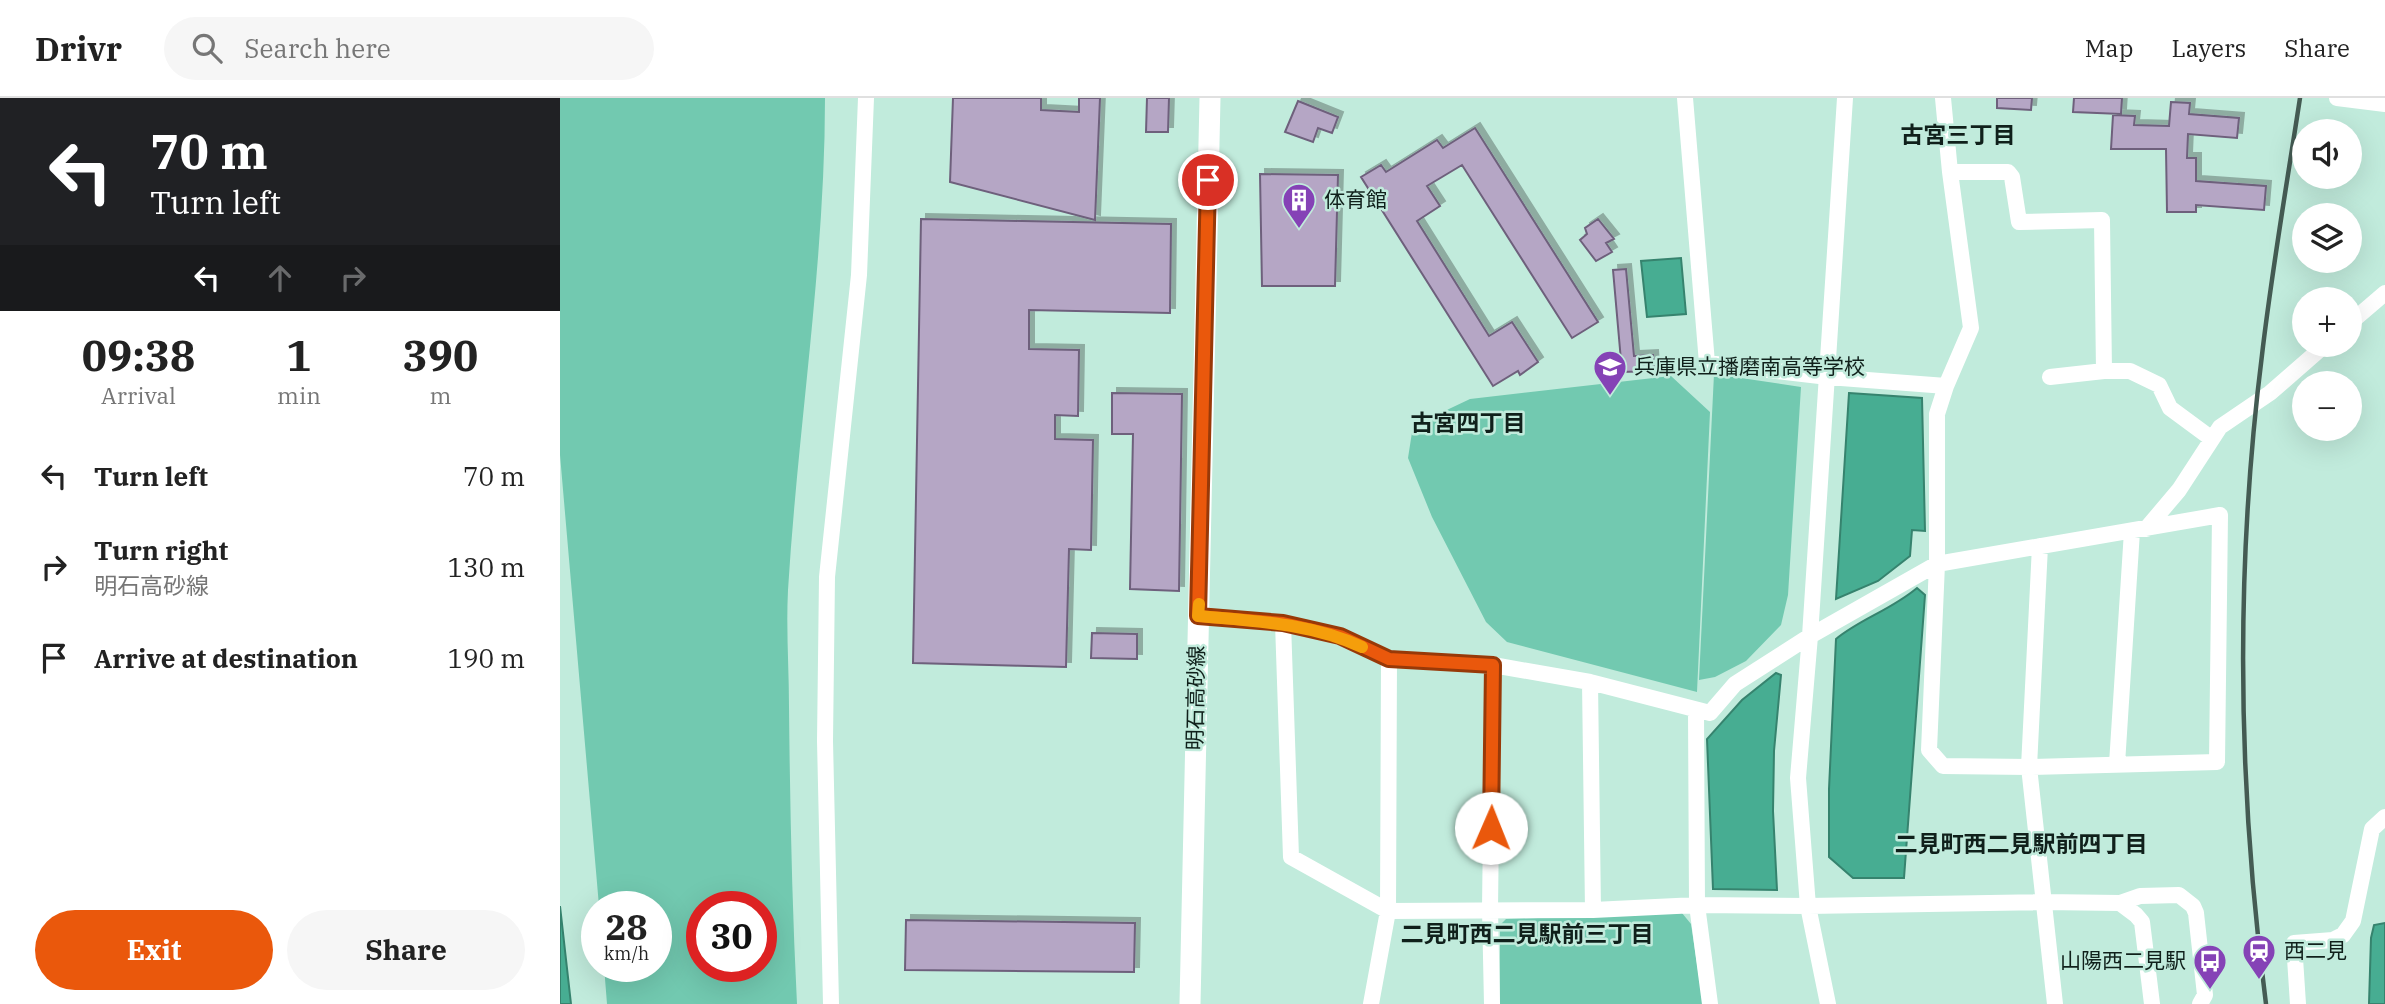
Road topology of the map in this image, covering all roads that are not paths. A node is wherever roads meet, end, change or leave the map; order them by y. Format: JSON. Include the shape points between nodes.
{"nodes":[{"id":1,"x":866,"y":98,"type":"edge"},
{"id":2,"x":1210,"y":98,"type":"edge"},
{"id":3,"x":1685,"y":98,"type":"edge"},
{"id":4,"x":1845,"y":98,"type":"edge"},
{"id":5,"x":1943,"y":98,"type":"edge"},
{"id":6,"x":2337,"y":98,"type":"edge"},
{"id":7,"x":2385,"y":104,"type":"edge"},
{"id":8,"x":1950,"y":172,"type":"junction"},
{"id":9,"x":2385,"y":293,"type":"edge"},
{"id":10,"x":2362,"y":313,"type":"edge"},
{"id":11,"x":2311,"y":357,"type":"edge"},
{"id":12,"x":2104,"y":371,"type":"junction"},
{"id":13,"x":1828,"y":377,"type":"junction"},
{"id":14,"x":2050,"y":377,"type":"dead end"},
{"id":15,"x":1946,"y":386,"type":"junction"},
{"id":16,"x":2212,"y":439,"type":"junction"},
{"id":17,"x":2139,"y":530,"type":"junction"},
{"id":18,"x":2040,"y":546,"type":"junction"},
{"id":19,"x":1937,"y":564,"type":"junction"},
{"id":20,"x":1198,"y":616,"type":"junction"},
{"id":21,"x":1283,"y":623,"type":"junction"},
{"id":22,"x":1810,"y":636,"type":"junction"},
{"id":23,"x":1389,"y":659,"type":"junction"},
{"id":24,"x":1493,"y":665,"type":"junction"},
{"id":25,"x":1590,"y":682,"type":"junction"},
{"id":26,"x":1696,"y":710,"type":"junction"},
{"id":27,"x":2117,"y":764,"type":"junction"},
{"id":28,"x":2029,"y":767,"type":"junction"},
{"id":29,"x":2385,"y":817,"type":"edge"},
{"id":30,"x":2043,"y":902,"type":"junction"},
{"id":31,"x":2120,"y":903,"type":"junction"},
{"id":32,"x":1697,"y":905,"type":"junction"},
{"id":33,"x":1808,"y":906,"type":"junction"},
{"id":34,"x":1490,"y":909,"type":"junction"},
{"id":35,"x":1593,"y":910,"type":"junction"},
{"id":36,"x":1388,"y":911,"type":"junction"},
{"id":37,"x":831,"y":1004,"type":"edge"},
{"id":38,"x":1190,"y":1004,"type":"edge"},
{"id":39,"x":1371,"y":1004,"type":"edge"},
{"id":40,"x":1492,"y":1004,"type":"edge"},
{"id":41,"x":1710,"y":1004,"type":"edge"},
{"id":42,"x":1828,"y":1004,"type":"edge"},
{"id":43,"x":2055,"y":1004,"type":"edge"},
{"id":44,"x":2152,"y":1004,"type":"edge"},
{"id":45,"x":2200,"y":1004,"type":"edge"},
{"id":46,"x":2298,"y":1004,"type":"edge"}],
"edges":[{"from":1,"to":37,"type":"street","via":[[859,275],[827,577],[825,741]]},
{"from":2,"to":20,"type":"main road","name":"明石高砂線"},
{"from":3,"to":13,"type":"street","via":[[1707,363]]},
{"from":4,"to":13,"type":"street"},
{"from":5,"to":8,"type":"street"},
{"from":6,"to":7,"type":"street"},
{"from":8,"to":12,"type":"street","via":[[2008,172],[2019,222],[2102,220]]},
{"from":8,"to":15,"type":"street","via":[[1971,328]]},
{"from":9,"to":10,"type":"street"},
{"from":11,"to":16,"type":"street","via":[[2220,427]]},
{"from":12,"to":14,"type":"street"},
{"from":12,"to":16,"type":"street","via":[[2130,371],[2159,385],[2170,408]]},
{"from":13,"to":15,"type":"street"},
{"from":13,"to":22,"type":"street"},
{"from":15,"to":19,"type":"street","via":[[1937,414]]},
{"from":16,"to":17,"type":"street","via":[[2179,489]]},
{"from":17,"to":18,"type":"street"},
{"from":17,"to":27,"type":"street"},
{"from":17,"to":27,"type":"street","via":[[2220,515],[2217,762]]},
{"from":18,"to":19,"type":"street"},
{"from":18,"to":28,"type":"street"},
{"from":19,"to":22,"type":"street"},
{"from":19,"to":28,"type":"street","via":[[1929,750],[1943,766]]},
{"from":20,"to":21,"type":"street"},
{"from":20,"to":38,"type":"main road","name":"明石高砂線"},
{"from":21,"to":23,"type":"street","via":[[1340,636]]},
{"from":21,"to":36,"type":"street","via":[[1292,857]]},
{"from":22,"to":26,"type":"street","via":[[1735,684],[1710,713]]},
{"from":22,"to":33,"type":"street","via":[[1798,778]]},
{"from":23,"to":24,"type":"street"},
{"from":23,"to":36,"type":"street"},
{"from":24,"to":25,"type":"street"},
{"from":24,"to":34,"type":"street"},
{"from":25,"to":26,"type":"street"},
{"from":25,"to":35,"type":"street"},
{"from":26,"to":32,"type":"street"},
{"from":27,"to":28,"type":"street"},
{"from":28,"to":30,"type":"street"},
{"from":29,"to":46,"type":"street","via":[[2372,829],[2353,921],[2333,940],[2294,943]]},
{"from":30,"to":31,"type":"street"},
{"from":30,"to":33,"type":"street"},
{"from":30,"to":43,"type":"street"},
{"from":31,"to":44,"type":"street","via":[[2142,922]]},
{"from":31,"to":45,"type":"street","via":[[2140,896],[2179,895],[2193,906],[2204,995]]},
{"from":32,"to":33,"type":"street"},
{"from":32,"to":35,"type":"street"},
{"from":32,"to":41,"type":"street"},
{"from":33,"to":42,"type":"street"},
{"from":34,"to":35,"type":"street"},
{"from":34,"to":36,"type":"street"},
{"from":34,"to":40,"type":"street"},
{"from":36,"to":39,"type":"street"}]}
